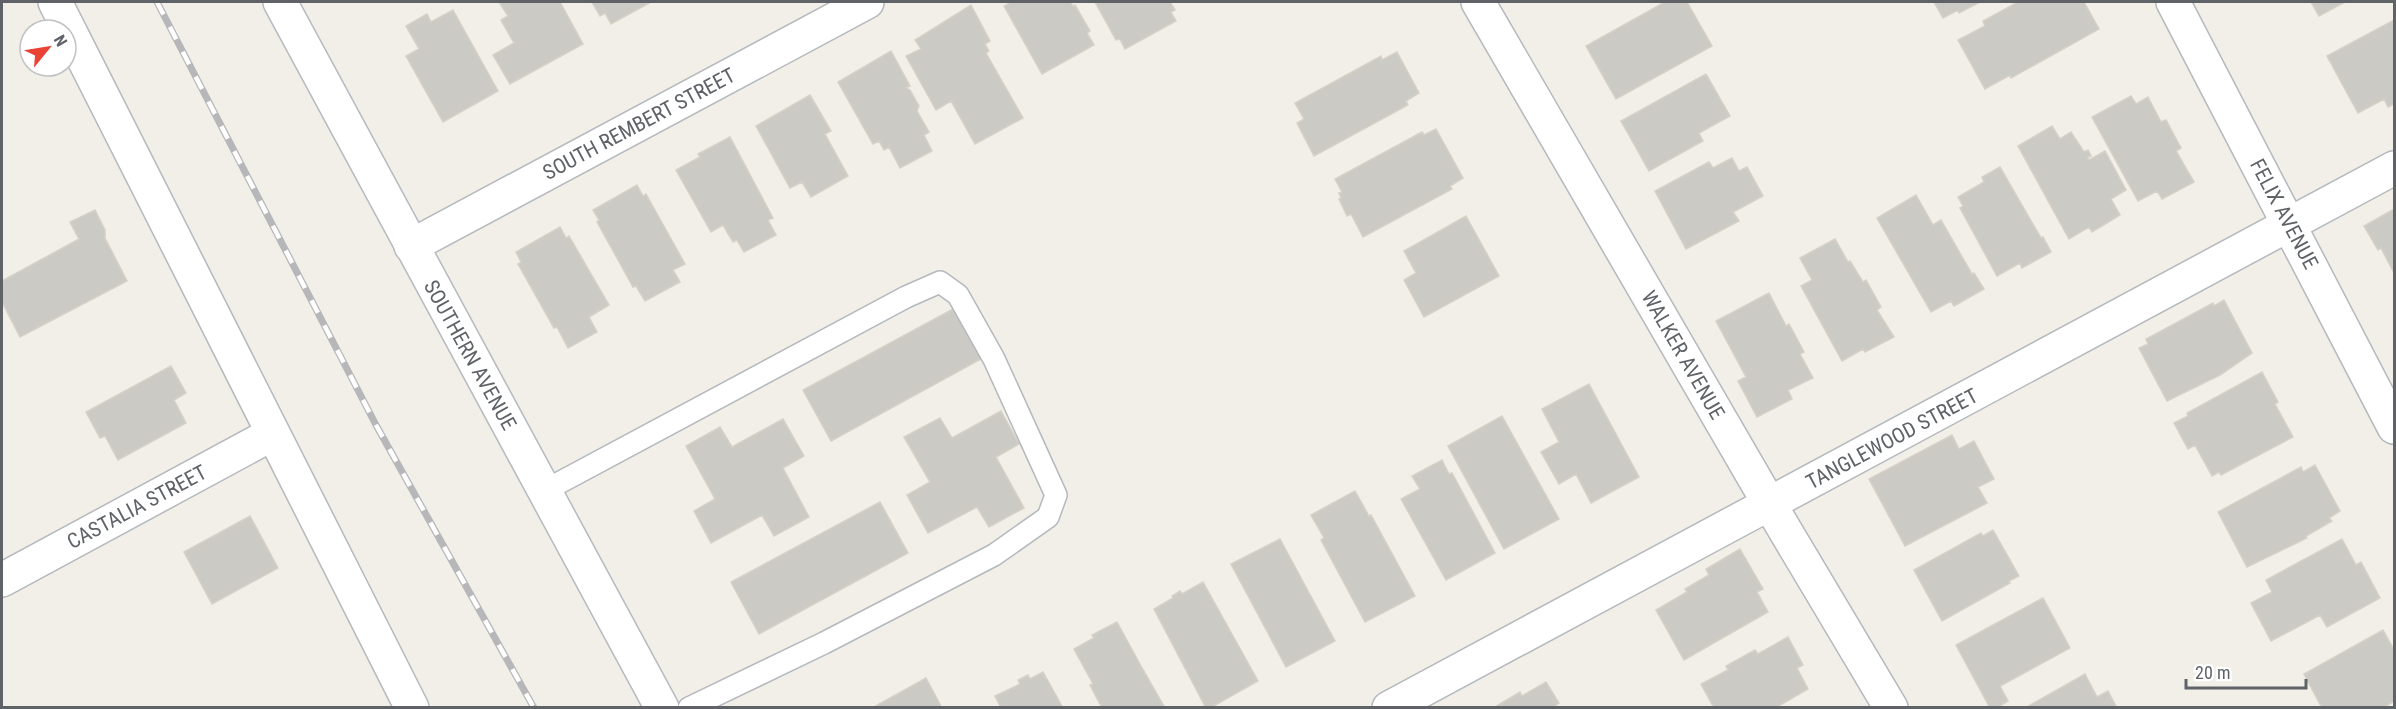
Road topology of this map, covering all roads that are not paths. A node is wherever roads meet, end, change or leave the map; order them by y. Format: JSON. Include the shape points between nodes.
{"nodes":[{"id":1,"x":55,"y":2,"type":"edge"},
{"id":2,"x":280,"y":2,"type":"edge"},
{"id":3,"x":1478,"y":2,"type":"edge"},
{"id":4,"x":2173,"y":2,"type":"edge"},
{"id":5,"x":848,"y":6,"type":"edge"},
{"id":6,"x":2394,"y":168,"type":"edge"},
{"id":7,"x":2290,"y":226,"type":"junction"},
{"id":8,"x":411,"y":246,"type":"junction"},
{"id":9,"x":2394,"y":427,"type":"edge"},
{"id":10,"x":272,"y":434,"type":"junction"},
{"id":11,"x":544,"y":491,"type":"junction"},
{"id":12,"x":1770,"y":505,"type":"junction"},
{"id":13,"x":2,"y":579,"type":"edge"},
{"id":14,"x":412,"y":708,"type":"edge"},
{"id":15,"x":662,"y":708,"type":"edge"},
{"id":16,"x":689,"y":708,"type":"edge"},
{"id":17,"x":1389,"y":708,"type":"edge"},
{"id":18,"x":1891,"y":708,"type":"edge"}],
"edges":[{"from":1,"to":10,"type":"street"},
{"from":2,"to":8,"type":"street","name":"SOUTHERN AVENUE"},
{"from":3,"to":12,"type":"street","name":"WALKER AVENUE"},
{"from":4,"to":7,"type":"street","name":"FELIX AVENUE"},
{"from":5,"to":8,"type":"street","name":"SOUTH REMBERT STREET"},
{"from":6,"to":7,"type":"street","name":"TANGLEWOOD STREET"},
{"from":7,"to":9,"type":"street","name":"FELIX AVENUE"},
{"from":7,"to":12,"type":"street","name":"TANGLEWOOD STREET"},
{"from":8,"to":11,"type":"street","name":"SOUTHERN AVENUE"},
{"from":10,"to":13,"type":"street","name":"CASTALIA STREET"},
{"from":10,"to":14,"type":"street"},
{"from":11,"to":15,"type":"street","name":"SOUTHERN AVENUE"},
{"from":11,"to":16,"type":"lane","via":[[906,297],[940,282],[958,295],[994,359],[1056,495],[1048,516],[994,555]]},
{"from":12,"to":17,"type":"street","name":"TANGLEWOOD STREET"},
{"from":12,"to":18,"type":"street","name":"WALKER AVENUE"}]}
